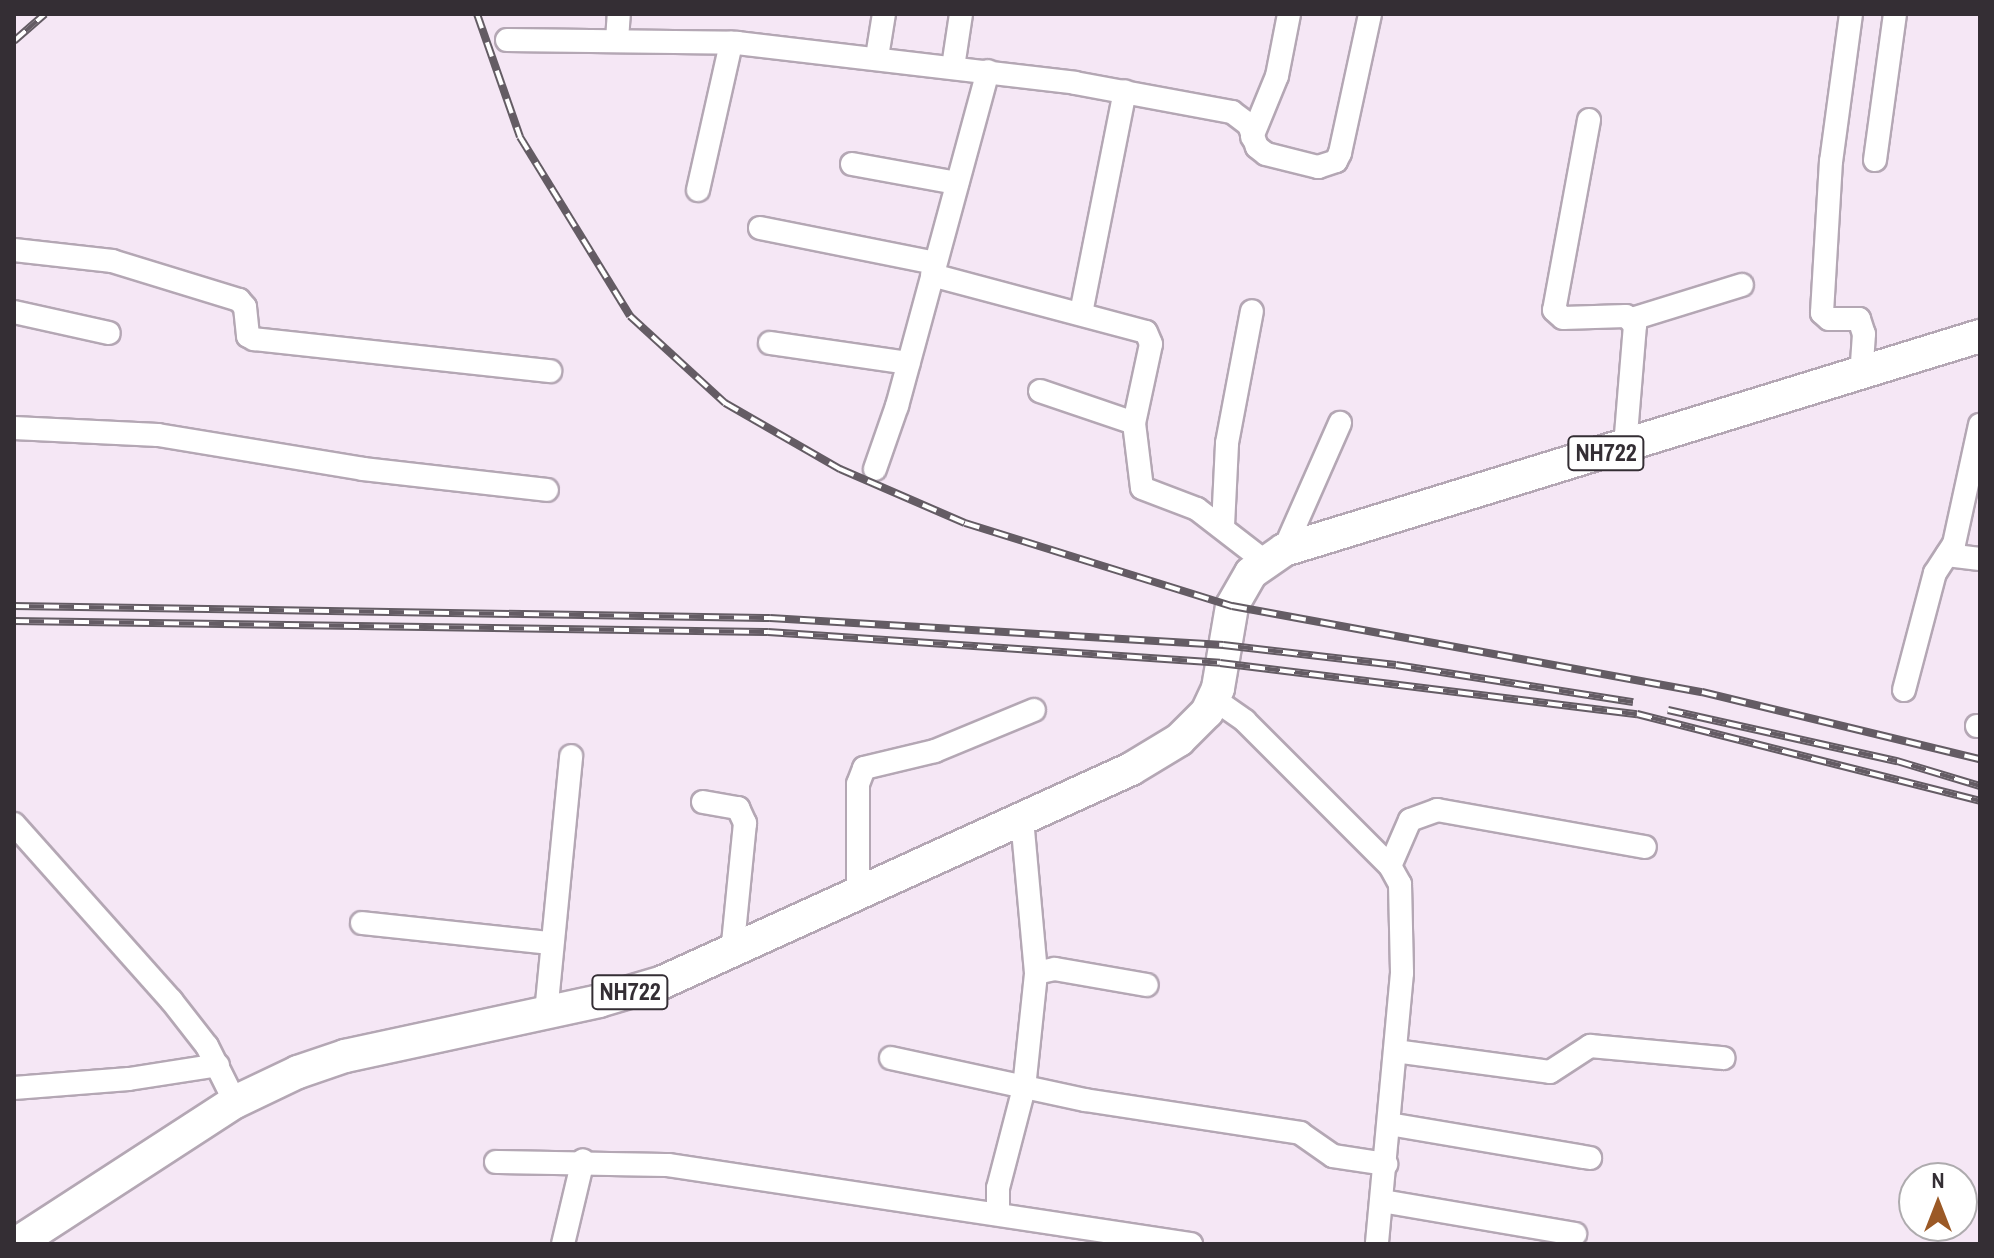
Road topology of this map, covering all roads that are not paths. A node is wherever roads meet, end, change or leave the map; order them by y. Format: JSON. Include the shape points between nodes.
{"nodes":[{"id":1,"x":619,"y":14,"type":"edge"},
{"id":2,"x":884,"y":14,"type":"edge"},
{"id":3,"x":961,"y":14,"type":"edge"},
{"id":4,"x":1289,"y":14,"type":"edge"},
{"id":5,"x":1370,"y":14,"type":"edge"},
{"id":6,"x":1851,"y":14,"type":"edge"},
{"id":7,"x":1895,"y":14,"type":"edge"},
{"id":8,"x":507,"y":40,"type":"dead end"},
{"id":9,"x":617,"y":40,"type":"junction"},
{"id":10,"x":731,"y":43,"type":"junction"},
{"id":11,"x":877,"y":57,"type":"junction"},
{"id":12,"x":953,"y":67,"type":"junction"},
{"id":13,"x":988,"y":71,"type":"junction"},
{"id":14,"x":1125,"y":91,"type":"junction"},
{"id":15,"x":1589,"y":120,"type":"dead end"},
{"id":16,"x":1252,"y":137,"type":"junction"},
{"id":17,"x":1875,"y":160,"type":"dead end"},
{"id":18,"x":852,"y":164,"type":"dead end"},
{"id":19,"x":957,"y":183,"type":"junction"},
{"id":20,"x":698,"y":190,"type":"dead end"},
{"id":21,"x":760,"y":228,"type":"dead end"},
{"id":22,"x":14,"y":250,"type":"edge"},
{"id":23,"x":933,"y":269,"type":"junction"},
{"id":24,"x":1742,"y":285,"type":"dead end"},
{"id":25,"x":1252,"y":311,"type":"dead end"},
{"id":26,"x":14,"y":312,"type":"edge"},
{"id":27,"x":1081,"y":313,"type":"junction"},
{"id":28,"x":1632,"y":319,"type":"junction"},
{"id":29,"x":109,"y":333,"type":"dead end"},
{"id":30,"x":1980,"y":336,"type":"edge"},
{"id":31,"x":770,"y":343,"type":"dead end"},
{"id":32,"x":909,"y":363,"type":"junction"},
{"id":33,"x":550,"y":371,"type":"dead end"},
{"id":34,"x":1861,"y":373,"type":"junction"},
{"id":35,"x":1040,"y":391,"type":"dead end"},
{"id":36,"x":1134,"y":423,"type":"junction"},
{"id":37,"x":1340,"y":423,"type":"dead end"},
{"id":38,"x":1980,"y":425,"type":"edge"},
{"id":39,"x":14,"y":428,"type":"edge"},
{"id":40,"x":1625,"y":447,"type":"junction"},
{"id":41,"x":875,"y":469,"type":"dead end"},
{"id":42,"x":547,"y":490,"type":"dead end"},
{"id":43,"x":1223,"y":526,"type":"junction"},
{"id":44,"x":1274,"y":555,"type":"junction"},
{"id":45,"x":1947,"y":555,"type":"junction"},
{"id":46,"x":1980,"y":559,"type":"edge"},
{"id":47,"x":1904,"y":690,"type":"dead end"},
{"id":48,"x":1214,"y":699,"type":"junction"},
{"id":49,"x":1034,"y":710,"type":"dead end"},
{"id":50,"x":571,"y":756,"type":"dead end"},
{"id":51,"x":703,"y":802,"type":"dead end"},
{"id":52,"x":1022,"y":819,"type":"junction"},
{"id":53,"x":18,"y":832,"type":"edge"},
{"id":54,"x":1645,"y":847,"type":"dead end"},
{"id":55,"x":1390,"y":866,"type":"junction"},
{"id":56,"x":858,"y":894,"type":"junction"},
{"id":57,"x":362,"y":923,"type":"dead end"},
{"id":58,"x":549,"y":943,"type":"junction"},
{"id":59,"x":732,"y":953,"type":"junction"},
{"id":60,"x":1036,"y":973,"type":"junction"},
{"id":61,"x":1147,"y":985,"type":"dead end"},
{"id":62,"x":546,"y":1013,"type":"junction"},
{"id":63,"x":1395,"y":1051,"type":"junction"},
{"id":64,"x":891,"y":1058,"type":"dead end"},
{"id":65,"x":1723,"y":1058,"type":"dead end"},
{"id":66,"x":218,"y":1065,"type":"junction"},
{"id":67,"x":14,"y":1088,"type":"edge"},
{"id":68,"x":1024,"y":1088,"type":"junction"},
{"id":69,"x":235,"y":1102,"type":"junction"},
{"id":70,"x":1389,"y":1124,"type":"junction"},
{"id":71,"x":1590,"y":1158,"type":"dead end"},
{"id":72,"x":583,"y":1160,"type":"junction"},
{"id":73,"x":496,"y":1162,"type":"dead end"},
{"id":74,"x":1386,"y":1164,"type":"junction"},
{"id":75,"x":1382,"y":1201,"type":"junction"},
{"id":76,"x":998,"y":1213,"type":"junction"},
{"id":77,"x":1575,"y":1234,"type":"dead end"},
{"id":78,"x":16,"y":1244,"type":"edge"},
{"id":79,"x":563,"y":1244,"type":"edge"},
{"id":80,"x":1191,"y":1244,"type":"edge"},
{"id":81,"x":1377,"y":1244,"type":"edge"}],
"edges":[{"from":1,"to":9,"type":"street"},
{"from":2,"to":11,"type":"street"},
{"from":3,"to":12,"type":"street"},
{"from":4,"to":16,"type":"street","via":[[1277,76]]},
{"from":5,"to":16,"type":"street","via":[[1336,161],[1318,167],[1287,161],[1266,154]]},
{"from":6,"to":34,"type":"street","via":[[1831,161],[1822,313],[1829,319],[1859,319],[1864,334]]},
{"from":7,"to":17,"type":"street"},
{"from":8,"to":9,"type":"street"},
{"from":9,"to":10,"type":"street"},
{"from":10,"to":11,"type":"street"},
{"from":10,"to":20,"type":"street"},
{"from":11,"to":12,"type":"street"},
{"from":12,"to":13,"type":"street"},
{"from":13,"to":14,"type":"street"},
{"from":13,"to":19,"type":"street"},
{"from":14,"to":16,"type":"street","via":[[1232,112],[1249,125]]},
{"from":14,"to":27,"type":"street"},
{"from":15,"to":28,"type":"street","via":[[1554,310],[1563,318]]},
{"from":18,"to":19,"type":"street"},
{"from":19,"to":23,"type":"street"},
{"from":21,"to":23,"type":"street"},
{"from":22,"to":33,"type":"street","via":[[112,261],[239,300],[245,304],[248,336],[254,339]]},
{"from":23,"to":27,"type":"street"},
{"from":23,"to":32,"type":"street"},
{"from":24,"to":28,"type":"street"},
{"from":25,"to":43,"type":"street","via":[[1227,443]]},
{"from":26,"to":29,"type":"street"},
{"from":27,"to":36,"type":"street","via":[[1151,337]]},
{"from":28,"to":40,"type":"street"},
{"from":30,"to":34,"type":"highway","number":"NH722"},
{"from":31,"to":32,"type":"street"},
{"from":32,"to":41,"type":"street"},
{"from":34,"to":40,"type":"highway","number":"NH722"},
{"from":35,"to":36,"type":"street"},
{"from":36,"to":43,"type":"street","via":[[1140,443],[1138,484]]},
{"from":37,"to":44,"type":"street"},
{"from":38,"to":45,"type":"street"},
{"from":39,"to":42,"type":"street","via":[[158,435],[395,473]]},
{"from":40,"to":44,"type":"highway","number":"NH722"},
{"from":43,"to":44,"type":"street"},
{"from":44,"to":48,"type":"highway","number":"NH722","via":[[1232,606]]},
{"from":45,"to":46,"type":"street"},
{"from":45,"to":47,"type":"street","via":[[1935,573]]},
{"from":48,"to":52,"type":"highway","number":"NH722","via":[[1194,726],[1159,754]]},
{"from":48,"to":55,"type":"street","via":[[1245,721]]},
{"from":49,"to":56,"type":"street","via":[[935,751],[864,768],[858,784]]},
{"from":50,"to":58,"type":"street"},
{"from":51,"to":59,"type":"street","via":[[738,808],[745,823]]},
{"from":52,"to":56,"type":"highway","number":"NH722"},
{"from":52,"to":60,"type":"street"},
{"from":53,"to":66,"type":"street","via":[[171,1000]]},
{"from":54,"to":55,"type":"street","via":[[1437,810],[1410,820]]},
{"from":55,"to":63,"type":"street","via":[[1404,904]]},
{"from":56,"to":59,"type":"highway","number":"NH722"},
{"from":57,"to":58,"type":"street"},
{"from":58,"to":62,"type":"street"},
{"from":59,"to":62,"type":"highway","number":"NH722","via":[[663,982]]},
{"from":60,"to":61,"type":"street","via":[[1055,969]]},
{"from":60,"to":68,"type":"street"},
{"from":62,"to":69,"type":"highway","number":"NH722","via":[[345,1056]]},
{"from":63,"to":65,"type":"street","via":[[1550,1072],[1590,1046]]},
{"from":63,"to":70,"type":"street"},
{"from":64,"to":68,"type":"street"},
{"from":66,"to":67,"type":"street"},
{"from":66,"to":69,"type":"street"},
{"from":68,"to":74,"type":"street","via":[[1300,1133],[1333,1156]]},
{"from":68,"to":76,"type":"street","via":[[998,1188]]},
{"from":69,"to":78,"type":"highway","number":"NH722"},
{"from":70,"to":71,"type":"street"},
{"from":70,"to":74,"type":"street"},
{"from":72,"to":73,"type":"street"},
{"from":72,"to":76,"type":"street","via":[[711,1170]]},
{"from":72,"to":79,"type":"street"},
{"from":74,"to":75,"type":"street"},
{"from":75,"to":77,"type":"street"},
{"from":75,"to":81,"type":"street"},
{"from":76,"to":80,"type":"street"}]}
